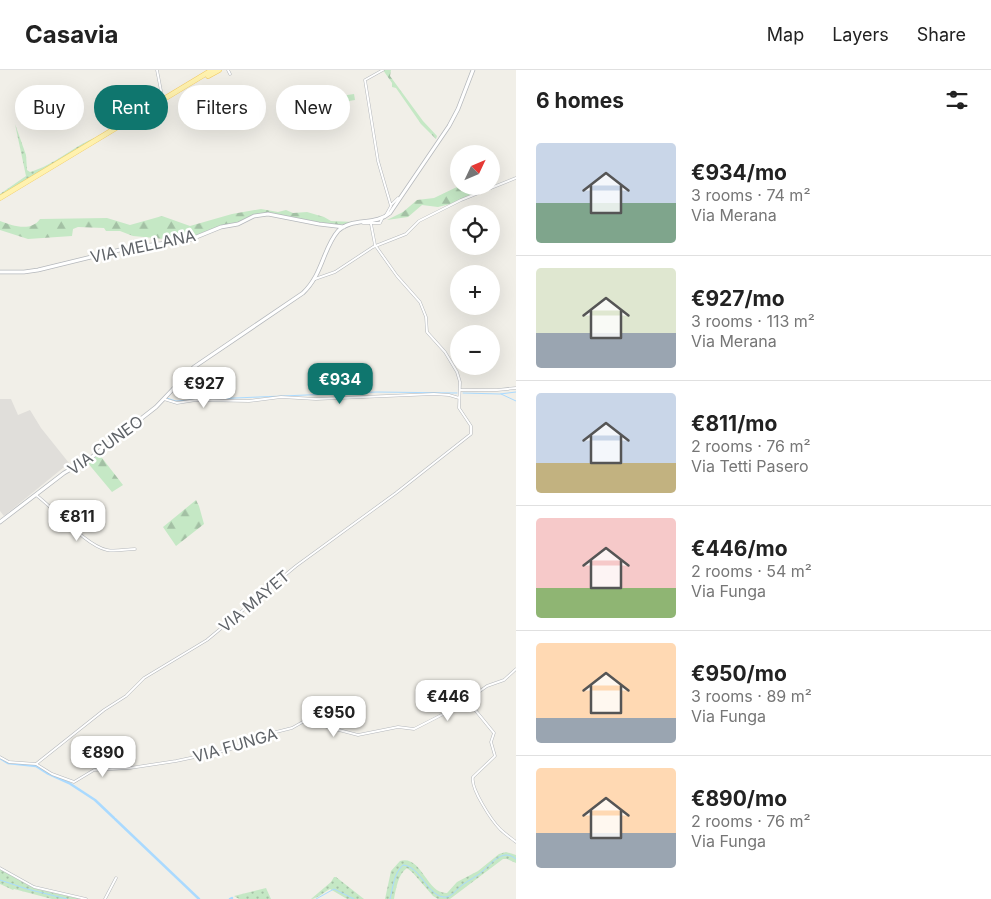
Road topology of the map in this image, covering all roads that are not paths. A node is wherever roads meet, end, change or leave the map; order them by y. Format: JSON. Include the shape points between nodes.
{"nodes":[{"id":1,"x":157,"y":70,"type":"edge"},
{"id":2,"x":207,"y":70,"type":"edge"},
{"id":3,"x":212,"y":70,"type":"edge"},
{"id":4,"x":218,"y":70,"type":"edge"},
{"id":5,"x":228,"y":70,"type":"edge"},
{"id":6,"x":383,"y":70,"type":"edge"},
{"id":7,"x":473,"y":70,"type":"edge"},
{"id":8,"x":230,"y":74,"type":"dead end"},
{"id":9,"x":193,"y":82,"type":"junction"},
{"id":10,"x":160,"y":85,"type":"edge"},
{"id":11,"x":168,"y":97,"type":"edge"},
{"id":12,"x":113,"y":130,"type":"edge"},
{"id":13,"x":516,"y":178,"type":"edge"},
{"id":14,"x":400,"y":197,"type":"junction"},
{"id":15,"x":0,"y":198,"type":"edge"},
{"id":16,"x":391,"y":206,"type":"junction"},
{"id":17,"x":384,"y":218,"type":"junction"},
{"id":18,"x":360,"y":222,"type":"junction"},
{"id":19,"x":371,"y":224,"type":"junction"},
{"id":20,"x":344,"y":227,"type":"junction"},
{"id":21,"x":376,"y":246,"type":"junction"},
{"id":22,"x":0,"y":272,"type":"edge"},
{"id":23,"x":315,"y":279,"type":"junction"},
{"id":24,"x":516,"y":388,"type":"edge"},
{"id":25,"x":460,"y":390,"type":"junction"},
{"id":26,"x":459,"y":398,"type":"junction"},
{"id":27,"x":164,"y":399,"type":"junction"},
{"id":28,"x":36,"y":495,"type":"junction"},
{"id":29,"x":0,"y":522,"type":"edge"},
{"id":30,"x":135,"y":549,"type":"dead end"},
{"id":31,"x":516,"y":669,"type":"edge"},
{"id":32,"x":467,"y":700,"type":"junction"},
{"id":33,"x":0,"y":757,"type":"edge"},
{"id":34,"x":36,"y":764,"type":"junction"},
{"id":35,"x":516,"y":842,"type":"edge"},
{"id":36,"x":0,"y":868,"type":"edge"},
{"id":37,"x":116,"y":878,"type":"dead end"},
{"id":38,"x":86,"y":899,"type":"edge"},
{"id":39,"x":105,"y":899,"type":"edge"}],
"edges":[{"from":1,"to":10,"type":"street"},
{"from":2,"to":9,"type":"main road"},
{"from":3,"to":9,"type":"main road"},
{"from":4,"to":9,"type":"main road"},
{"from":5,"to":8,"type":"street"},
{"from":6,"to":16,"type":"street","via":[[365,80],[378,161]]},
{"from":7,"to":14,"type":"street","via":[[453,119]]},
{"from":9,"to":11,"type":"main road"},
{"from":12,"to":15,"type":"main road"},
{"from":13,"to":21,"type":"street","via":[[416,222],[406,234]]},
{"from":14,"to":16,"type":"street"},
{"from":14,"to":17,"type":"street"},
{"from":16,"to":17,"type":"street"},
{"from":17,"to":18,"type":"street"},
{"from":17,"to":19,"type":"street"},
{"from":18,"to":19,"type":"street"},
{"from":18,"to":20,"type":"street"},
{"from":19,"to":21,"type":"street"},
{"from":20,"to":22,"type":"street","name":"VIA MELLANA","via":[[268,214],[189,240],[128,248],[38,270]]},
{"from":20,"to":23,"type":"street","via":[[334,237]]},
{"from":21,"to":23,"type":"street","via":[[335,272]]},
{"from":21,"to":25,"type":"street","via":[[396,276],[420,302],[427,332],[455,367]]},
{"from":23,"to":27,"type":"street","name":"VIA CUNEO","via":[[303,293],[190,370]]},
{"from":24,"to":25,"type":"street"},
{"from":25,"to":26,"type":"street"},
{"from":26,"to":27,"type":"street","via":[[434,394],[177,403]]},
{"from":26,"to":34,"type":"street","name":"VIA MAYET","via":[[459,408],[471,426],[470,434],[296,566],[207,640],[144,678],[126,696]]},
{"from":27,"to":28,"type":"street","name":"VIA CUNEO","via":[[96,454]]},
{"from":28,"to":29,"type":"street","name":"VIA CUNEO"},
{"from":28,"to":30,"type":"street","via":[[73,530],[104,550]]},
{"from":31,"to":32,"type":"street","name":"VIA FUNGA","via":[[504,680],[482,688]]},
{"from":32,"to":34,"type":"street","name":"VIA FUNGA","via":[[414,729],[398,727],[358,735],[308,719],[292,728],[228,750],[130,768],[94,770],[74,782]]},
{"from":32,"to":35,"type":"street","via":[[494,733],[491,742],[495,756],[472,777],[472,784],[499,828]]},
{"from":33,"to":34,"type":"street","name":"VIA FUNGA","via":[[9,762]]},
{"from":36,"to":38,"type":"street","via":[[34,887]]},
{"from":37,"to":39,"type":"street"}]}
